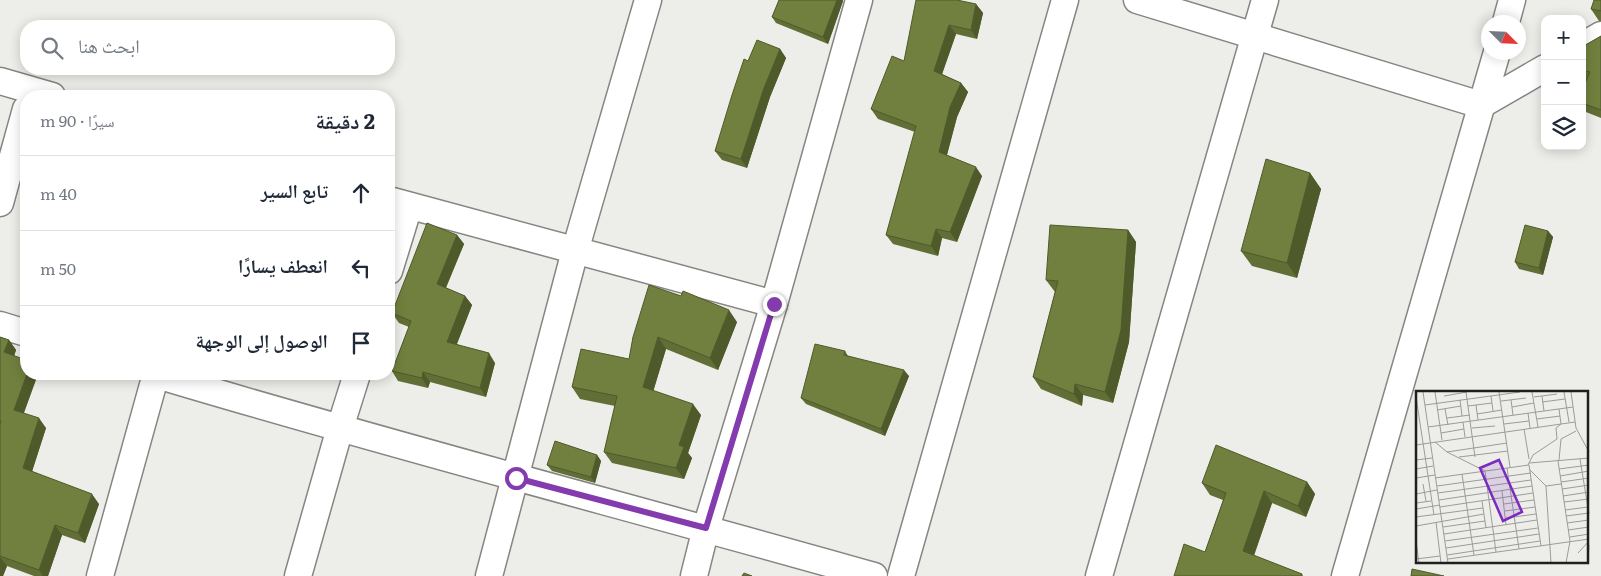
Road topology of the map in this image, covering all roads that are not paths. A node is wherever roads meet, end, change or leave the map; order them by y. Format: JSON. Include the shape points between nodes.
{"nodes":[{"id":1,"x":648,"y":0,"type":"edge"},
{"id":2,"x":859,"y":0,"type":"edge"},
{"id":3,"x":1065,"y":0,"type":"edge"},
{"id":4,"x":1137,"y":0,"type":"edge"},
{"id":5,"x":1265,"y":0,"type":"edge"},
{"id":6,"x":1512,"y":0,"type":"edge"},
{"id":7,"x":1508,"y":15,"type":"edge"},
{"id":8,"x":1601,"y":36,"type":"edge"},
{"id":9,"x":1255,"y":37,"type":"junction"},
{"id":10,"x":1586,"y":44,"type":"edge"},
{"id":11,"x":1494,"y":60,"type":"edge"},
{"id":12,"x":1541,"y":70,"type":"edge"},
{"id":13,"x":0,"y":81,"type":"edge"},
{"id":14,"x":20,"y":91,"type":"edge"},
{"id":15,"x":1481,"y":105,"type":"junction"},
{"id":16,"x":20,"y":143,"type":"edge"},
{"id":17,"x":0,"y":203,"type":"edge"},
{"id":18,"x":399,"y":203,"type":"edge"},
{"id":19,"x":395,"y":230,"type":"edge"},
{"id":20,"x":575,"y":251,"type":"junction"},
{"id":21,"x":774,"y":304,"type":"junction"},
{"id":22,"x":0,"y":325,"type":"edge"},
{"id":23,"x":20,"y":331,"type":"edge"},
{"id":24,"x":154,"y":380,"type":"edge"},
{"id":25,"x":176,"y":380,"type":"edge"},
{"id":26,"x":354,"y":380,"type":"edge"},
{"id":27,"x":340,"y":428,"type":"junction"},
{"id":28,"x":516,"y":478,"type":"junction"},
{"id":29,"x":706,"y":528,"type":"junction"},
{"id":30,"x":100,"y":576,"type":"edge"},
{"id":31,"x":298,"y":576,"type":"edge"},
{"id":32,"x":490,"y":576,"type":"edge"},
{"id":33,"x":694,"y":576,"type":"edge"},
{"id":34,"x":874,"y":576,"type":"edge"},
{"id":35,"x":901,"y":576,"type":"edge"},
{"id":36,"x":1099,"y":576,"type":"edge"},
{"id":37,"x":1345,"y":576,"type":"edge"}],
"edges":[{"from":1,"to":20,"type":"street"},
{"from":2,"to":21,"type":"street"},
{"from":3,"to":35,"type":"street"},
{"from":4,"to":9,"type":"street"},
{"from":5,"to":9,"type":"street"},
{"from":6,"to":7,"type":"street"},
{"from":8,"to":10,"type":"street"},
{"from":9,"to":15,"type":"street"},
{"from":9,"to":36,"type":"street"},
{"from":11,"to":15,"type":"street"},
{"from":12,"to":15,"type":"street"},
{"from":13,"to":14,"type":"street"},
{"from":15,"to":37,"type":"street"},
{"from":16,"to":17,"type":"street"},
{"from":18,"to":19,"type":"street"},
{"from":18,"to":20,"type":"street"},
{"from":20,"to":21,"type":"street"},
{"from":20,"to":28,"type":"street"},
{"from":21,"to":29,"type":"street"},
{"from":22,"to":23,"type":"street"},
{"from":24,"to":30,"type":"street"},
{"from":25,"to":27,"type":"street"},
{"from":26,"to":27,"type":"street"},
{"from":27,"to":28,"type":"street"},
{"from":27,"to":31,"type":"street"},
{"from":28,"to":29,"type":"street"},
{"from":28,"to":32,"type":"street"},
{"from":29,"to":33,"type":"street"},
{"from":29,"to":34,"type":"street"}]}
